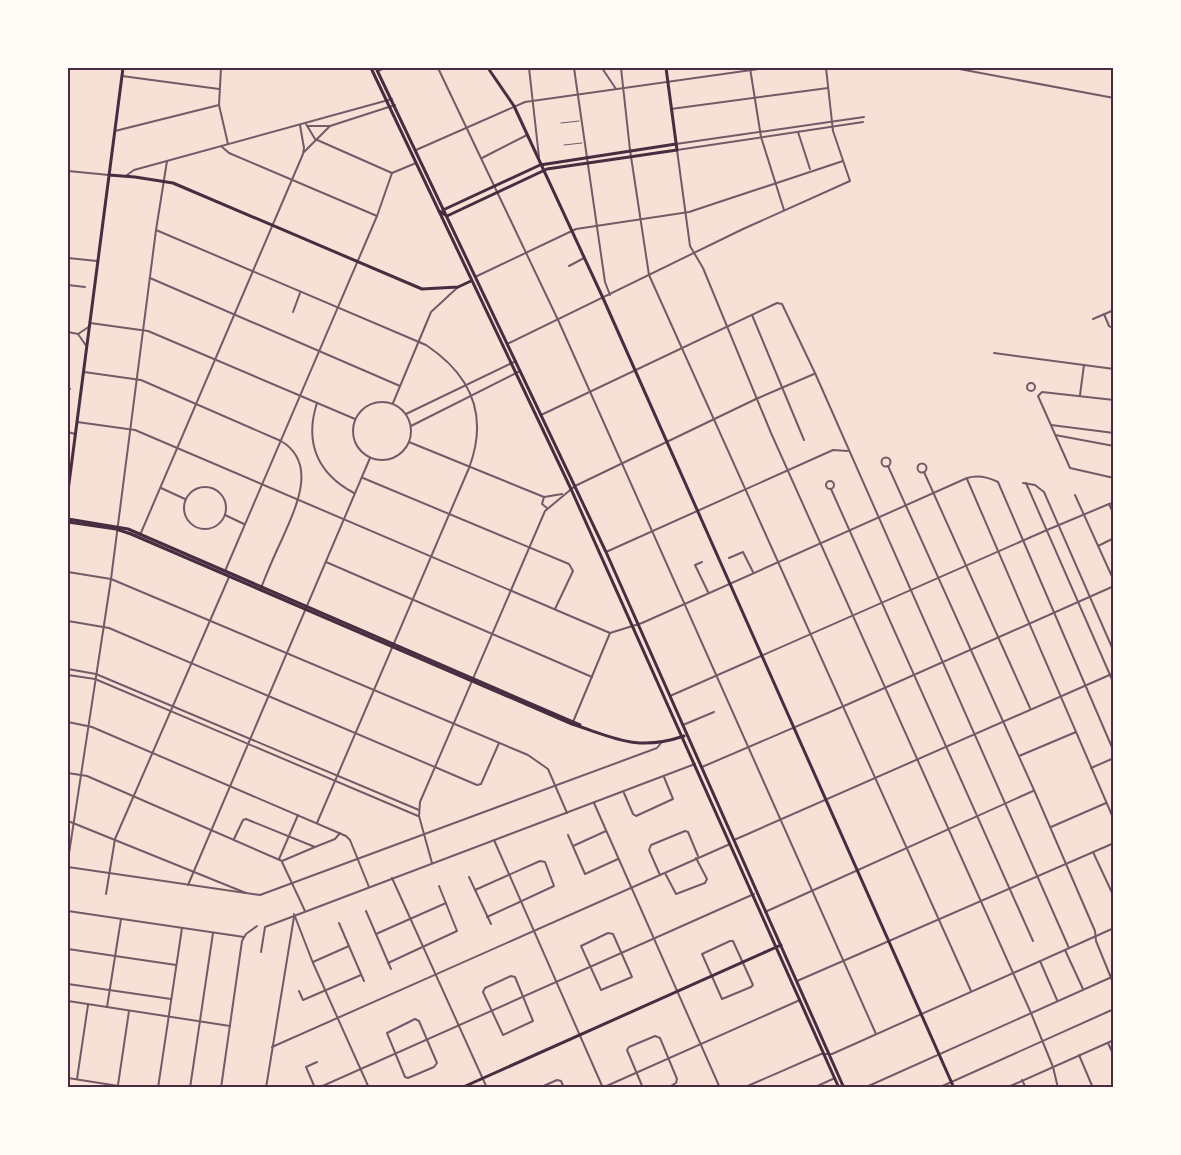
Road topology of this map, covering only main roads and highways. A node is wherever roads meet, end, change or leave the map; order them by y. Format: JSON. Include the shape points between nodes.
{"nodes":[{"id":1,"x":123,"y":68,"type":"edge"},
{"id":2,"x":371,"y":68,"type":"edge"},
{"id":3,"x":488,"y":68,"type":"edge"},
{"id":4,"x":666,"y":68,"type":"edge"},
{"id":5,"x":377,"y":69,"type":"edge"},
{"id":6,"x":676,"y":144,"type":"junction"},
{"id":7,"x":540,"y":165,"type":"junction"},
{"id":8,"x":543,"y":171,"type":"junction"},
{"id":9,"x":109,"y":175,"type":"junction"},
{"id":10,"x":443,"y":214,"type":"junction"},
{"id":11,"x":471,"y":281,"type":"junction"},
{"id":12,"x":68,"y":491,"type":"edge"},
{"id":13,"x":68,"y":521,"type":"edge"},
{"id":14,"x":687,"y":734,"type":"junction"},
{"id":15,"x":682,"y":736,"type":"junction"},
{"id":16,"x":764,"y":913,"type":"junction"},
{"id":17,"x":779,"y":946,"type":"junction"},
{"id":18,"x":462,"y":1088,"type":"edge"},
{"id":19,"x":839,"y":1088,"type":"edge"},
{"id":20,"x":844,"y":1088,"type":"edge"},
{"id":21,"x":954,"y":1088,"type":"edge"}],
"edges":[{"from":1,"to":9,"type":"main road"},
{"from":2,"to":10,"type":"main road"},
{"from":3,"to":7,"type":"main road","via":[[514,106]]},
{"from":4,"to":6,"type":"main road"},
{"from":5,"to":10,"type":"main road"},
{"from":6,"to":7,"type":"main road"},
{"from":6,"to":8,"type":"main road","via":[[677,150]]},
{"from":7,"to":8,"type":"main road"},
{"from":7,"to":10,"type":"main road"},
{"from":8,"to":10,"type":"main road"},
{"from":8,"to":21,"type":"main road"},
{"from":9,"to":11,"type":"main road","via":[[164,180],[422,289],[458,287]]},
{"from":9,"to":12,"type":"main road"},
{"from":10,"to":11,"type":"main road"},
{"from":10,"to":14,"type":"main road","via":[[542,415]]},
{"from":11,"to":15,"type":"main road","via":[[571,489]]},
{"from":13,"to":15,"type":"main road","via":[[117,528],[139,536],[587,729],[622,741],[662,743]]},
{"from":14,"to":15,"type":"main road"},
{"from":14,"to":16,"type":"main road"},
{"from":15,"to":16,"type":"main road"},
{"from":16,"to":17,"type":"main road"},
{"from":17,"to":18,"type":"main road"},
{"from":17,"to":19,"type":"main road"},
{"from":17,"to":20,"type":"main road"}]}
